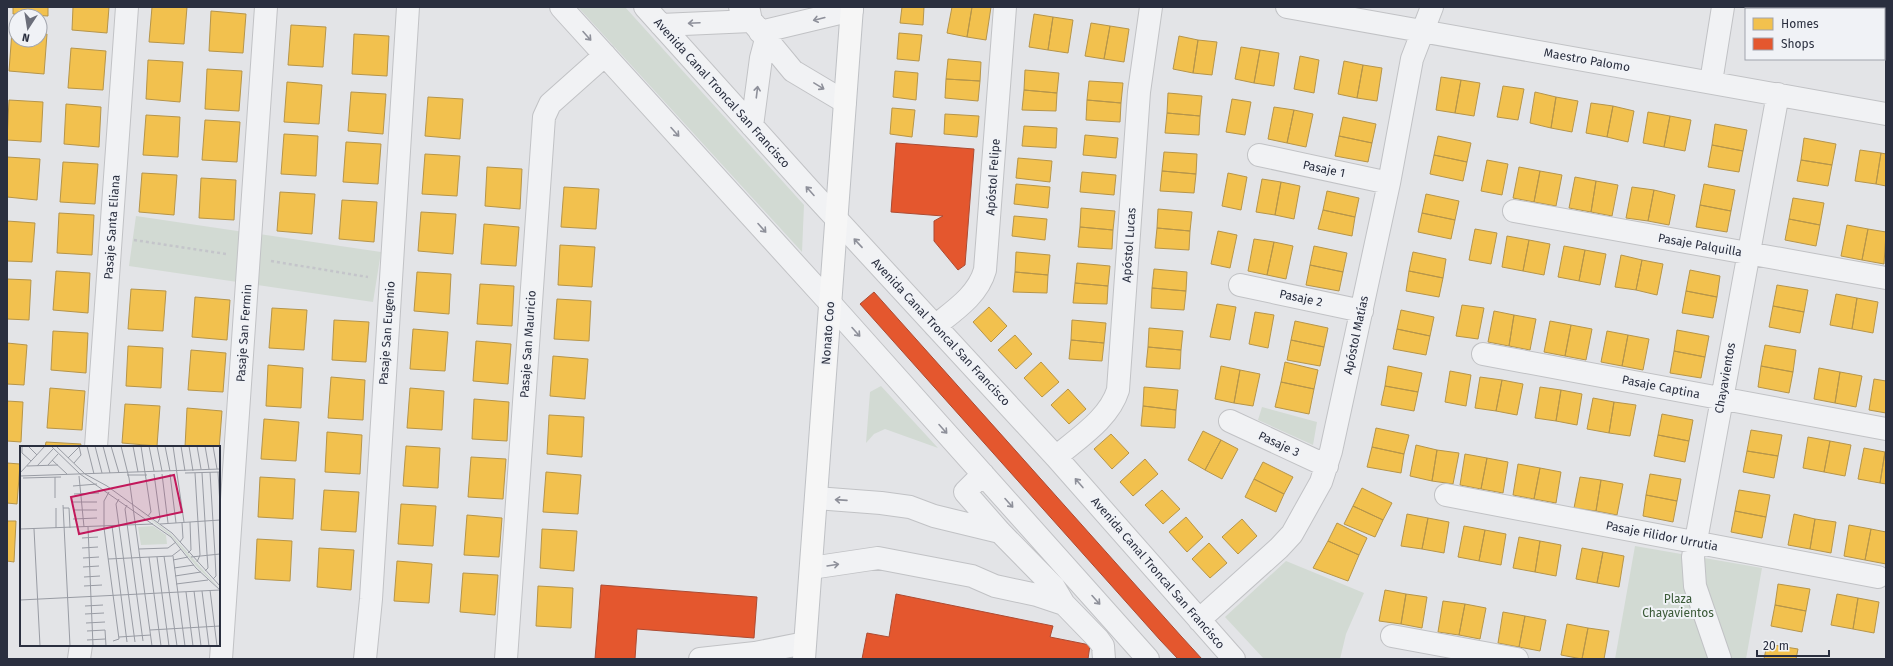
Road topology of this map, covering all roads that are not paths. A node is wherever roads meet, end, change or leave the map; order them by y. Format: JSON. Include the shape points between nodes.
{"nodes":[{"id":1,"x":127,"y":7,"type":"edge"},
{"id":2,"x":266,"y":7,"type":"edge"},
{"id":3,"x":408,"y":7,"type":"edge"},
{"id":4,"x":561,"y":7,"type":"edge"},
{"id":5,"x":645,"y":7,"type":"edge"},
{"id":6,"x":1005,"y":7,"type":"edge"},
{"id":7,"x":1151,"y":7,"type":"edge"},
{"id":8,"x":1287,"y":7,"type":"edge"},
{"id":9,"x":1432,"y":7,"type":"edge"},
{"id":10,"x":1723,"y":7,"type":"edge"},
{"id":11,"x":852,"y":9,"type":"edge"},
{"id":12,"x":661,"y":25,"type":"junction"},
{"id":13,"x":751,"y":26,"type":"edge"},
{"id":14,"x":1422,"y":31,"type":"junction"},
{"id":15,"x":605,"y":56,"type":"junction"},
{"id":16,"x":1711,"y":82,"type":"junction"},
{"id":17,"x":1778,"y":94,"type":"junction"},
{"id":18,"x":845,"y":102,"type":"junction"},
{"id":19,"x":1886,"y":114,"type":"edge"},
{"id":20,"x":752,"y":126,"type":"junction"},
{"id":21,"x":1260,"y":155,"type":"dead end"},
{"id":22,"x":1389,"y":183,"type":"junction"},
{"id":23,"x":1514,"y":211,"type":"dead end"},
{"id":24,"x":837,"y":219,"type":"junction"},
{"id":25,"x":1748,"y":254,"type":"junction"},
{"id":26,"x":1886,"y":278,"type":"edge"},
{"id":27,"x":1240,"y":285,"type":"dead end"},
{"id":28,"x":830,"y":303,"type":"junction"},
{"id":29,"x":1362,"y":311,"type":"junction"},
{"id":30,"x":935,"y":326,"type":"junction"},
{"id":31,"x":1483,"y":354,"type":"dead end"},
{"id":32,"x":1722,"y":398,"type":"junction"},
{"id":33,"x":1230,"y":421,"type":"dead end"},
{"id":34,"x":1886,"y":429,"type":"edge"},
{"id":35,"x":96,"y":446,"type":"edge"},
{"id":36,"x":1056,"y":457,"type":"junction"},
{"id":37,"x":1327,"y":466,"type":"junction"},
{"id":38,"x":983,"y":474,"type":"junction"},
{"id":39,"x":1446,"y":495,"type":"dead end"},
{"id":40,"x":816,"y":498,"type":"junction"},
{"id":41,"x":1000,"y":532,"type":"junction"},
{"id":42,"x":1695,"y":542,"type":"junction"},
{"id":43,"x":811,"y":568,"type":"junction"},
{"id":44,"x":1878,"y":577,"type":"dead end"},
{"id":45,"x":1064,"y":604,"type":"junction"},
{"id":46,"x":1199,"y":620,"type":"junction"},
{"id":47,"x":1392,"y":636,"type":"dead end"},
{"id":48,"x":82,"y":646,"type":"edge"},
{"id":49,"x":805,"y":651,"type":"edge"},
{"id":50,"x":1106,"y":655,"type":"edge"},
{"id":51,"x":1140,"y":656,"type":"edge"},
{"id":52,"x":741,"y":657,"type":"edge"},
{"id":53,"x":80,"y":659,"type":"edge"},
{"id":54,"x":222,"y":659,"type":"edge"},
{"id":55,"x":365,"y":659,"type":"edge"},
{"id":56,"x":506,"y":659,"type":"edge"},
{"id":57,"x":700,"y":659,"type":"edge"},
{"id":58,"x":1234,"y":659,"type":"edge"},
{"id":59,"x":1517,"y":659,"type":"edge"},
{"id":60,"x":1720,"y":659,"type":"edge"}],
"edges":[{"from":1,"to":35,"type":"street","name":"Pasaje Santa Eliana"},
{"from":2,"to":54,"type":"street","name":"Pasaje San Fermin"},
{"from":3,"to":55,"type":"street","name":"Pasaje San Eugenio","via":[[371,599]]},
{"from":4,"to":15,"type":"street","one_way":true},
{"from":5,"to":12,"type":"street","name":"Avenida Canal Troncal San Francisco"},
{"from":6,"to":30,"type":"street","name":"Apóstol Felipe","via":[[985,270],[980,284],[971,296]]},
{"from":7,"to":36,"type":"street","name":"Apóstol Lucas","via":[[1139,92],[1118,390],[1113,403],[1103,416]]},
{"from":8,"to":14,"type":"street","name":"Maestro Palomo"},
{"from":9,"to":14,"type":"street","name":"Apóstol Matías"},
{"from":10,"to":16,"type":"street"},
{"from":11,"to":13,"type":"street","one_way":true,"via":[[786,27]]},
{"from":11,"to":18,"type":"main road","name":"Nonato Coo"},
{"from":13,"to":12,"type":"street","one_way":true},
{"from":12,"to":20,"type":"street","name":"Avenida Canal Troncal San Francisco"},
{"from":13,"to":18,"type":"street","one_way":true,"via":[[793,71]]},
{"from":20,"to":13,"type":"street","one_way":true},
{"from":14,"to":16,"type":"street","name":"Maestro Palomo"},
{"from":14,"to":22,"type":"street","name":"Apóstol Matías","via":[[1412,59]]},
{"from":15,"to":28,"type":"street","one_way":true},
{"from":15,"to":56,"type":"street","name":"Pasaje San Mauricio","via":[[555,100],[544,116]]},
{"from":16,"to":17,"type":"street","name":"Maestro Palomo"},
{"from":17,"to":19,"type":"street","name":"Maestro Palomo"},
{"from":17,"to":25,"type":"street","name":"Chayavientos"},
{"from":18,"to":24,"type":"main road","name":"Nonato Coo"},
{"from":24,"to":20,"type":"street","name":"Avenida Canal Troncal San Francisco","one_way":true},
{"from":21,"to":22,"type":"street","name":"Pasaje 1"},
{"from":22,"to":29,"type":"street","name":"Apóstol Matías"},
{"from":23,"to":25,"type":"street","name":"Pasaje Palquilla"},
{"from":24,"to":28,"type":"main road","name":"Nonato Coo"},
{"from":30,"to":24,"type":"street","name":"Avenida Canal Troncal San Francisco","one_way":true},
{"from":25,"to":26,"type":"street","name":"Pasaje Palquilla"},
{"from":25,"to":32,"type":"street","name":"Chayavientos"},
{"from":27,"to":29,"type":"street","name":"Pasaje 2"},
{"from":28,"to":38,"type":"street","one_way":true},
{"from":28,"to":40,"type":"main road","name":"Nonato Coo"},
{"from":29,"to":37,"type":"street","name":"Apóstol Matías"},
{"from":30,"to":36,"type":"street","name":"Avenida Canal Troncal San Francisco"},
{"from":31,"to":32,"type":"street","name":"Pasaje Captina"},
{"from":32,"to":34,"type":"street","name":"Pasaje Captina"},
{"from":32,"to":42,"type":"street","name":"Chayavientos"},
{"from":33,"to":37,"type":"street","name":"Pasaje 3"},
{"from":46,"to":36,"type":"street","name":"Avenida Canal Troncal San Francisco","one_way":true},
{"from":37,"to":46,"type":"street","name":"Apóstol Matías","via":[[1318,488],[1292,534]]},
{"from":38,"to":41,"type":"street","via":[[965,492]]},
{"from":38,"to":51,"type":"street","one_way":true},
{"from":39,"to":42,"type":"street","name":"Pasaje Filidor Urrutia"},
{"from":41,"to":40,"type":"street","one_way":true,"via":[[910,508]]},
{"from":40,"to":43,"type":"main road","name":"Nonato Coo"},
{"from":41,"to":45,"type":"street","via":[[1054,587]]},
{"from":42,"to":44,"type":"street","name":"Pasaje Filidor Urrutia"},
{"from":42,"to":60,"type":"street","name":"Chayavientos","via":[[1695,586]]},
{"from":43,"to":45,"type":"street","one_way":true,"via":[[878,558],[972,576],[995,586]]},
{"from":43,"to":49,"type":"main road","name":"Nonato Coo"},
{"from":45,"to":50,"type":"street","via":[[1098,639]]},
{"from":46,"to":58,"type":"street","name":"Avenida Canal Troncal San Francisco"},
{"from":47,"to":59,"type":"street"},
{"from":48,"to":53,"type":"street"},
{"from":49,"to":52,"type":"street","via":[[782,649]]},
{"from":52,"to":57,"type":"street"}]}
